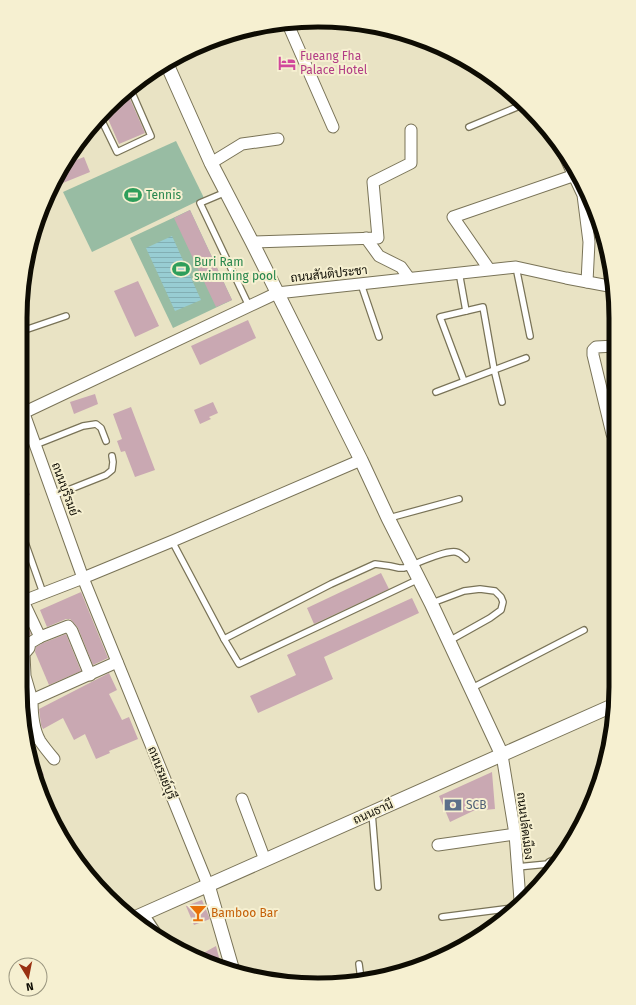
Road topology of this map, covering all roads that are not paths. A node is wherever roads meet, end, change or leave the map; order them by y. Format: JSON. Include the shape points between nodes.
{"nodes":[{"id":1,"x":291,"y":28,"type":"edge"},
{"id":2,"x":169,"y":68,"type":"edge"},
{"id":3,"x":133,"y":94,"type":"edge"},
{"id":4,"x":518,"y":107,"type":"edge"},
{"id":5,"x":103,"y":122,"type":"edge"},
{"id":6,"x":333,"y":127,"type":"dead end"},
{"id":7,"x":469,"y":127,"type":"dead end"},
{"id":8,"x":411,"y":130,"type":"dead end"},
{"id":9,"x":278,"y":139,"type":"dead end"},
{"id":10,"x":211,"y":163,"type":"junction"},
{"id":11,"x":572,"y":176,"type":"edge"},
{"id":12,"x":226,"y":192,"type":"junction"},
{"id":13,"x":584,"y":199,"type":"edge"},
{"id":14,"x":366,"y":238,"type":"junction"},
{"id":15,"x":252,"y":242,"type":"junction"},
{"id":16,"x":516,"y":266,"type":"junction"},
{"id":17,"x":489,"y":269,"type":"junction"},
{"id":18,"x":459,"y":272,"type":"junction"},
{"id":19,"x":409,"y":278,"type":"junction"},
{"id":20,"x":587,"y":282,"type":"junction"},
{"id":21,"x":361,"y":284,"type":"junction"},
{"id":22,"x":607,"y":286,"type":"edge"},
{"id":23,"x":277,"y":293,"type":"junction"},
{"id":24,"x":249,"y":306,"type":"junction"},
{"id":25,"x":466,"y":311,"type":"junction"},
{"id":26,"x":66,"y":316,"type":"dead end"},
{"id":27,"x":27,"y":329,"type":"edge"},
{"id":28,"x":530,"y":336,"type":"dead end"},
{"id":29,"x":379,"y":337,"type":"dead end"},
{"id":30,"x":609,"y":346,"type":"edge"},
{"id":31,"x":526,"y":358,"type":"dead end"},
{"id":32,"x":494,"y":369,"type":"junction"},
{"id":33,"x":464,"y":381,"type":"junction"},
{"id":34,"x":436,"y":392,"type":"dead end"},
{"id":35,"x":502,"y":402,"type":"dead end"},
{"id":36,"x":27,"y":409,"type":"edge"},
{"id":37,"x":609,"y":422,"type":"edge"},
{"id":38,"x":27,"y":424,"type":"edge"},
{"id":39,"x":106,"y":441,"type":"dead end"},
{"id":40,"x":35,"y":445,"type":"junction"},
{"id":41,"x":112,"y":456,"type":"dead end"},
{"id":42,"x":361,"y":460,"type":"junction"},
{"id":43,"x":54,"y":496,"type":"junction"},
{"id":44,"x":459,"y":499,"type":"dead end"},
{"id":45,"x":388,"y":518,"type":"junction"},
{"id":46,"x":172,"y":541,"type":"junction"},
{"id":47,"x":27,"y":548,"type":"edge"},
{"id":48,"x":466,"y":559,"type":"dead end"},
{"id":49,"x":412,"y":565,"type":"junction"},
{"id":50,"x":83,"y":578,"type":"junction"},
{"id":51,"x":419,"y":579,"type":"junction"},
{"id":52,"x":43,"y":593,"type":"junction"},
{"id":53,"x":27,"y":600,"type":"edge"},
{"id":54,"x":431,"y":603,"type":"junction"},
{"id":55,"x":27,"y":612,"type":"edge"},
{"id":56,"x":584,"y":630,"type":"dead end"},
{"id":57,"x":40,"y":637,"type":"junction"},
{"id":58,"x":224,"y":639,"type":"junction"},
{"id":59,"x":449,"y":641,"type":"junction"},
{"id":60,"x":27,"y":650,"type":"edge"},
{"id":61,"x":118,"y":662,"type":"junction"},
{"id":62,"x":90,"y":675,"type":"junction"},
{"id":63,"x":27,"y":683,"type":"edge"},
{"id":64,"x":472,"y":688,"type":"junction"},
{"id":65,"x":32,"y":700,"type":"junction"},
{"id":66,"x":608,"y":708,"type":"edge"},
{"id":67,"x":502,"y":755,"type":"junction"},
{"id":68,"x":54,"y":759,"type":"dead end"},
{"id":69,"x":242,"y":799,"type":"dead end"},
{"id":70,"x":372,"y":813,"type":"junction"},
{"id":71,"x":515,"y":834,"type":"junction"},
{"id":72,"x":438,"y":845,"type":"dead end"},
{"id":73,"x":265,"y":860,"type":"junction"},
{"id":74,"x":551,"y":861,"type":"edge"},
{"id":75,"x":546,"y":863,"type":"junction"},
{"id":76,"x":550,"y":863,"type":"edge"},
{"id":77,"x":517,"y":867,"type":"junction"},
{"id":78,"x":208,"y":886,"type":"junction"},
{"id":79,"x":378,"y":887,"type":"dead end"},
{"id":80,"x":520,"y":897,"type":"edge"},
{"id":81,"x":506,"y":909,"type":"edge"},
{"id":82,"x":146,"y":913,"type":"junction"},
{"id":83,"x":139,"y":916,"type":"edge"},
{"id":84,"x":442,"y":918,"type":"dead end"},
{"id":85,"x":156,"y":929,"type":"edge"},
{"id":86,"x":359,"y":964,"type":"dead end"},
{"id":87,"x":231,"y":965,"type":"edge"},
{"id":88,"x":360,"y":975,"type":"edge"}],
"edges":[{"from":1,"to":6,"type":"street"},
{"from":2,"to":10,"type":"street"},
{"from":3,"to":5,"type":"lane","via":[[151,136],[117,152]]},
{"from":4,"to":7,"type":"lane"},
{"from":8,"to":14,"type":"street","via":[[411,163],[374,182],[378,238]]},
{"from":9,"to":10,"type":"street","via":[[242,144]]},
{"from":10,"to":12,"type":"street"},
{"from":11,"to":17,"type":"street","via":[[453,217]]},
{"from":12,"to":15,"type":"street"},
{"from":12,"to":24,"type":"lane","via":[[200,204]]},
{"from":13,"to":20,"type":"street","via":[[589,242]]},
{"from":14,"to":15,"type":"street"},
{"from":14,"to":19,"type":"street","via":[[379,256],[402,267]]},
{"from":15,"to":23,"type":"street"},
{"from":16,"to":17,"type":"street","name":"ถนนสันติประชา"},
{"from":16,"to":20,"type":"street","name":"ถนนสันติประชา"},
{"from":16,"to":28,"type":"lane"},
{"from":17,"to":18,"type":"street","name":"ถนนสันติประชา"},
{"from":18,"to":19,"type":"street","name":"ถนนสันติประชา"},
{"from":18,"to":25,"type":"lane"},
{"from":19,"to":21,"type":"street","name":"ถนนสันติประชา"},
{"from":20,"to":22,"type":"street","name":"ถนนสันติประชา"},
{"from":21,"to":23,"type":"street","name":"ถนนสันติประชา"},
{"from":21,"to":29,"type":"lane"},
{"from":23,"to":24,"type":"street","name":"ถนนสันติประชา"},
{"from":23,"to":42,"type":"street"},
{"from":24,"to":36,"type":"street","name":"ถนนสันติประชา"},
{"from":25,"to":32,"type":"lane","via":[[483,307]]},
{"from":25,"to":33,"type":"lane","via":[[440,317]]},
{"from":26,"to":27,"type":"lane"},
{"from":30,"to":37,"type":"street","via":[[596,347],[593,350]]},
{"from":31,"to":32,"type":"lane"},
{"from":32,"to":33,"type":"lane"},
{"from":32,"to":35,"type":"lane"},
{"from":33,"to":34,"type":"lane"},
{"from":38,"to":40,"type":"street","name":"ถนนบุรีรมย์"},
{"from":39,"to":40,"type":"lane","via":[[101,428],[96,424],[83,426]]},
{"from":40,"to":43,"type":"street","name":"ถนนบุรีรมย์"},
{"from":41,"to":43,"type":"lane","via":[[112,470],[106,475]]},
{"from":42,"to":45,"type":"street"},
{"from":42,"to":46,"type":"street"},
{"from":43,"to":50,"type":"street","name":"ถนนบุรีรมย์"},
{"from":44,"to":45,"type":"lane"},
{"from":45,"to":49,"type":"street"},
{"from":46,"to":50,"type":"street"},
{"from":46,"to":58,"type":"lane"},
{"from":47,"to":52,"type":"lane"},
{"from":48,"to":49,"type":"lane","via":[[455,552]]},
{"from":49,"to":51,"type":"street"},
{"from":49,"to":58,"type":"lane","via":[[399,568],[375,564]]},
{"from":50,"to":52,"type":"street"},
{"from":50,"to":61,"type":"street","name":"ถนนรมย์บุรี"},
{"from":51,"to":54,"type":"street"},
{"from":51,"to":58,"type":"lane","via":[[239,664]]},
{"from":52,"to":53,"type":"street"},
{"from":54,"to":59,"type":"street"},
{"from":54,"to":59,"type":"lane","via":[[464,591],[480,589],[495,591],[501,597],[501,610]]},
{"from":55,"to":57,"type":"street"},
{"from":56,"to":64,"type":"lane"},
{"from":57,"to":60,"type":"street","via":[[30,643]]},
{"from":57,"to":62,"type":"street","via":[[68,626]]},
{"from":59,"to":64,"type":"street"},
{"from":61,"to":62,"type":"street"},
{"from":61,"to":78,"type":"street","name":"ถนนรมย์บุรี"},
{"from":62,"to":65,"type":"street"},
{"from":63,"to":65,"type":"street"},
{"from":64,"to":67,"type":"street"},
{"from":65,"to":68,"type":"street","via":[[36,732]]},
{"from":66,"to":67,"type":"street","name":"ถนนธานี"},
{"from":67,"to":70,"type":"street","name":"ถนนธานี"},
{"from":67,"to":71,"type":"street","name":"ถนนปลัดเมือง"},
{"from":69,"to":73,"type":"street"},
{"from":70,"to":73,"type":"street","name":"ถนนธานี"},
{"from":70,"to":79,"type":"lane"},
{"from":71,"to":72,"type":"street"},
{"from":71,"to":77,"type":"street","name":"ถนนปลัดเมือง"},
{"from":73,"to":78,"type":"street","name":"ถนนธานี"},
{"from":74,"to":75,"type":"lane"},
{"from":75,"to":76,"type":"lane"},
{"from":75,"to":77,"type":"lane"},
{"from":77,"to":80,"type":"street","name":"ถนนปลัดเมือง"},
{"from":78,"to":82,"type":"street","name":"ถนนธานี"},
{"from":78,"to":87,"type":"street","name":"ถนนรมย์บุรี"},
{"from":81,"to":84,"type":"lane"},
{"from":82,"to":83,"type":"street","name":"ถนนธานี"},
{"from":82,"to":85,"type":"lane"},
{"from":86,"to":88,"type":"lane"}]}
